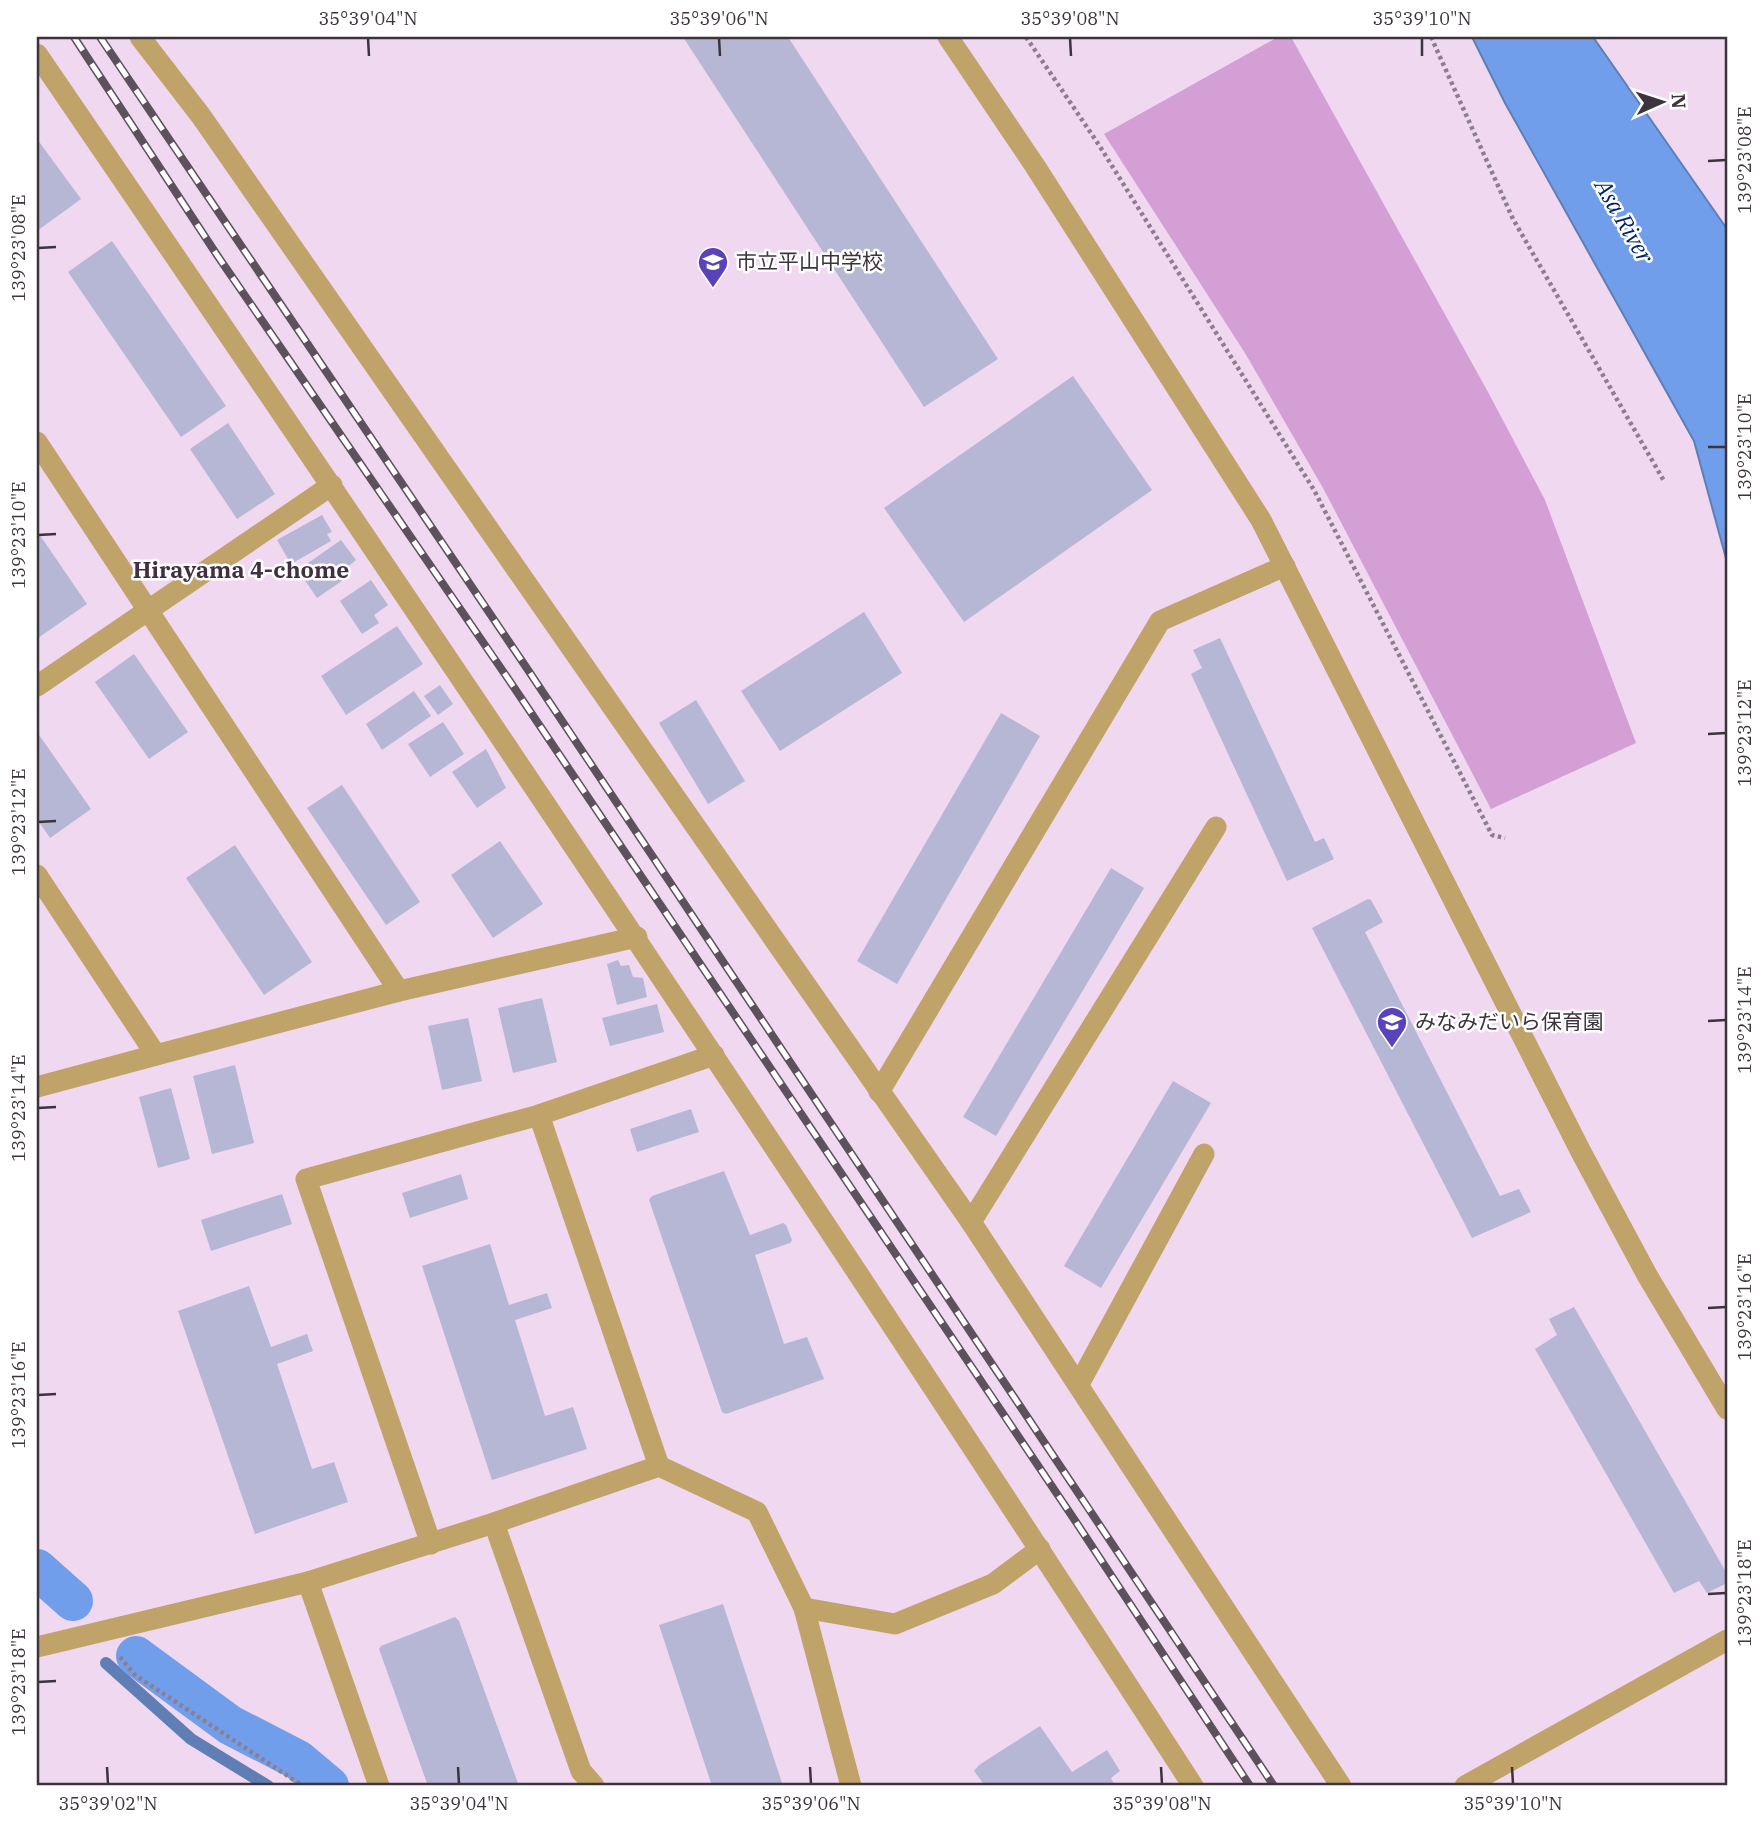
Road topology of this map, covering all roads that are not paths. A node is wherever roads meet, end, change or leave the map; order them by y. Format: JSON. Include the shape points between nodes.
{"nodes":[{"id":1,"x":948,"y":37,"type":"edge"},
{"id":2,"x":145,"y":39,"type":"edge"},
{"id":3,"x":37,"y":54,"type":"edge"},
{"id":4,"x":37,"y":442,"type":"edge"},
{"id":5,"x":332,"y":485,"type":"junction"},
{"id":6,"x":1285,"y":566,"type":"junction"},
{"id":7,"x":147,"y":611,"type":"junction"},
{"id":8,"x":37,"y":686,"type":"edge"},
{"id":9,"x":1216,"y":827,"type":"dead end"},
{"id":10,"x":37,"y":875,"type":"edge"},
{"id":11,"x":637,"y":937,"type":"junction"},
{"id":12,"x":399,"y":991,"type":"junction"},
{"id":13,"x":156,"y":1055,"type":"junction"},
{"id":14,"x":714,"y":1055,"type":"junction"},
{"id":15,"x":37,"y":1087,"type":"edge"},
{"id":16,"x":879,"y":1092,"type":"junction"},
{"id":17,"x":539,"y":1115,"type":"junction"},
{"id":18,"x":1205,"y":1154,"type":"dead end"},
{"id":19,"x":971,"y":1222,"type":"junction"},
{"id":20,"x":1079,"y":1384,"type":"junction"},
{"id":21,"x":1727,"y":1409,"type":"edge"},
{"id":22,"x":659,"y":1466,"type":"junction"},
{"id":23,"x":494,"y":1523,"type":"junction"},
{"id":24,"x":431,"y":1544,"type":"junction"},
{"id":25,"x":1040,"y":1549,"type":"junction"},
{"id":26,"x":308,"y":1582,"type":"junction"},
{"id":27,"x":804,"y":1608,"type":"junction"},
{"id":28,"x":1727,"y":1640,"type":"edge"},
{"id":29,"x":37,"y":1647,"type":"edge"},
{"id":30,"x":379,"y":1786,"type":"edge"},
{"id":31,"x":593,"y":1786,"type":"edge"},
{"id":32,"x":851,"y":1786,"type":"edge"},
{"id":33,"x":1193,"y":1786,"type":"edge"},
{"id":34,"x":1341,"y":1786,"type":"edge"},
{"id":35,"x":1465,"y":1786,"type":"edge"}],
"edges":[{"from":1,"to":6,"type":"street","via":[[1230,469]]},
{"from":2,"to":16,"type":"street"},
{"from":3,"to":5,"type":"street"},
{"from":4,"to":7,"type":"street"},
{"from":5,"to":7,"type":"street"},
{"from":5,"to":11,"type":"street"},
{"from":6,"to":16,"type":"street","via":[[1160,621]]},
{"from":6,"to":21,"type":"street","via":[[1581,1152]]},
{"from":7,"to":8,"type":"street"},
{"from":7,"to":12,"type":"street"},
{"from":9,"to":19,"type":"street"},
{"from":10,"to":13,"type":"street"},
{"from":11,"to":12,"type":"street"},
{"from":11,"to":14,"type":"street"},
{"from":12,"to":13,"type":"street"},
{"from":13,"to":15,"type":"street"},
{"from":14,"to":17,"type":"street"},
{"from":14,"to":25,"type":"street"},
{"from":16,"to":19,"type":"street"},
{"from":17,"to":22,"type":"street"},
{"from":17,"to":24,"type":"street","via":[[306,1179]]},
{"from":18,"to":20,"type":"street"},
{"from":19,"to":20,"type":"street"},
{"from":20,"to":34,"type":"street"},
{"from":22,"to":23,"type":"street"},
{"from":22,"to":27,"type":"street","via":[[757,1512]]},
{"from":23,"to":24,"type":"street"},
{"from":23,"to":31,"type":"street","via":[[580,1771]]},
{"from":24,"to":26,"type":"street"},
{"from":25,"to":27,"type":"street","via":[[993,1584],[895,1624]]},
{"from":25,"to":33,"type":"street"},
{"from":26,"to":29,"type":"street"},
{"from":26,"to":30,"type":"street"},
{"from":27,"to":32,"type":"street"},
{"from":28,"to":35,"type":"street"}]}
